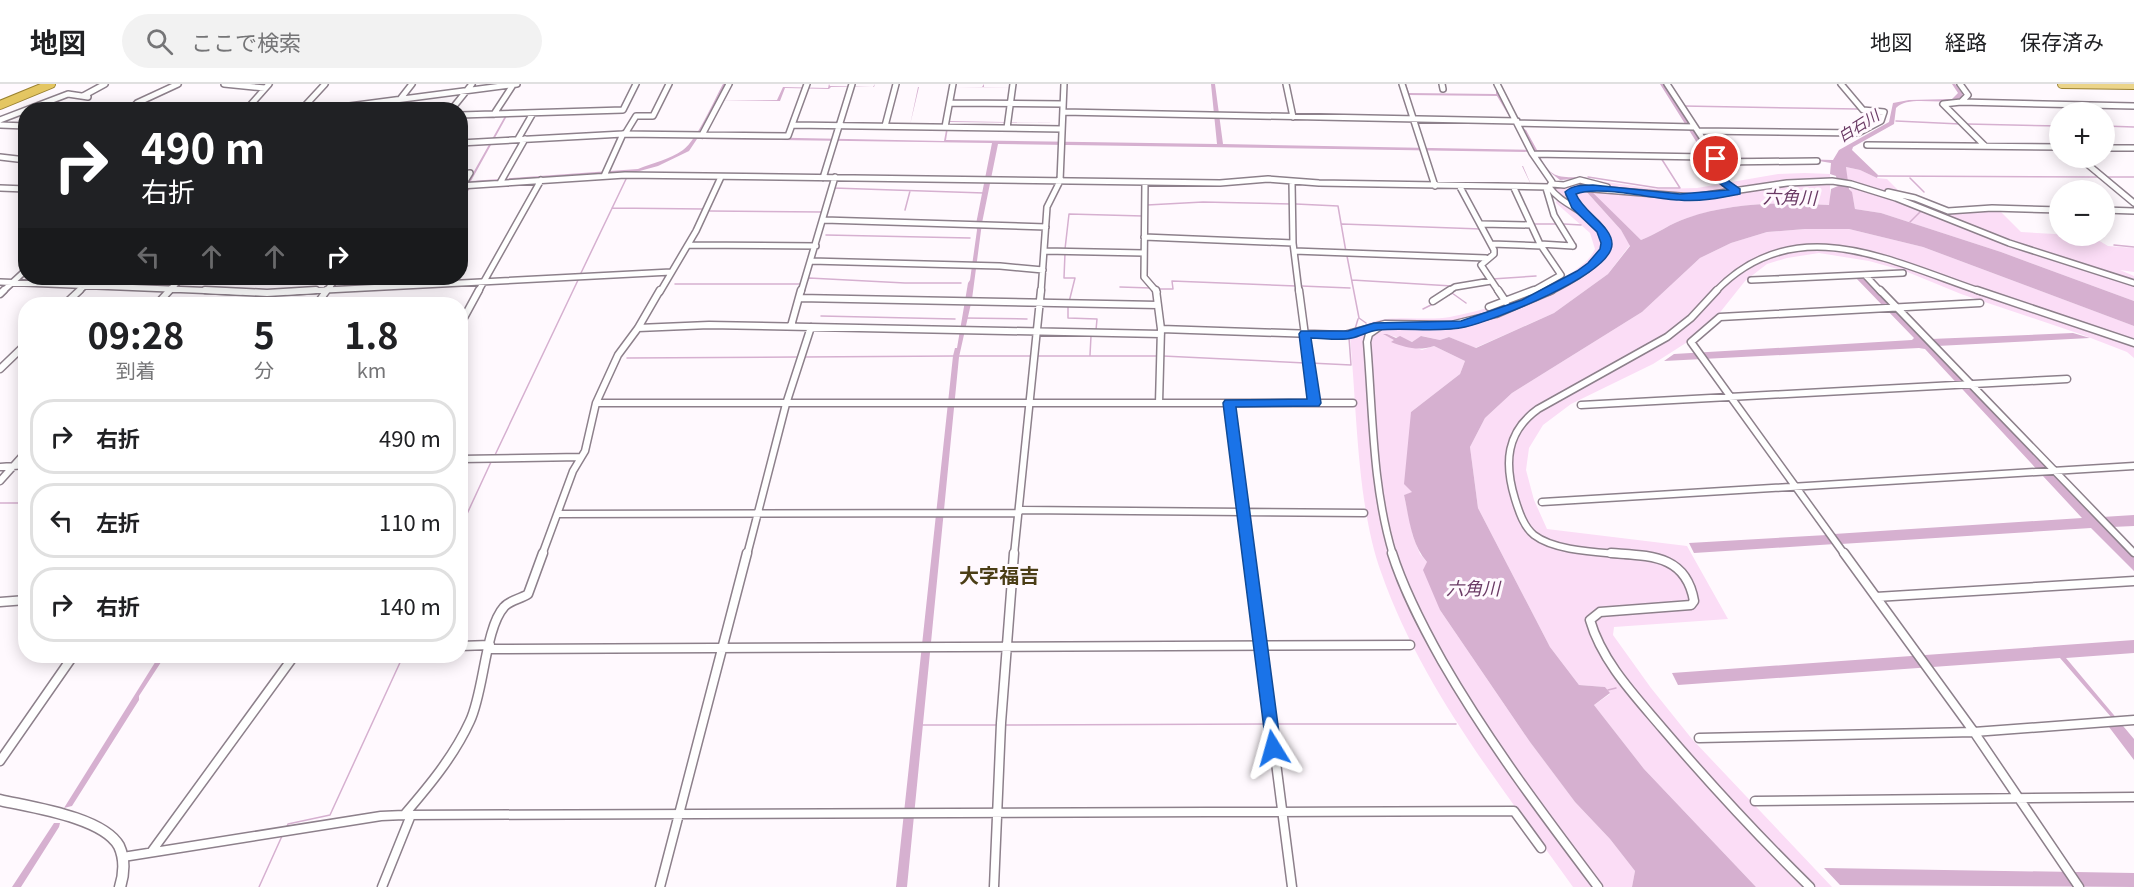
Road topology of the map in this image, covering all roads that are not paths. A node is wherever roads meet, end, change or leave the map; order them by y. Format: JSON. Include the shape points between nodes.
{"nodes":[{"id":1,"x":51,"y":84,"type":"edge"},
{"id":2,"x":58,"y":84,"type":"edge"},
{"id":3,"x":105,"y":84,"type":"edge"},
{"id":4,"x":178,"y":84,"type":"edge"},
{"id":5,"x":224,"y":84,"type":"edge"},
{"id":6,"x":325,"y":84,"type":"edge"},
{"id":7,"x":412,"y":84,"type":"edge"},
{"id":8,"x":472,"y":84,"type":"edge"},
{"id":9,"x":511,"y":84,"type":"edge"},
{"id":10,"x":636,"y":84,"type":"edge"},
{"id":11,"x":669,"y":84,"type":"edge"},
{"id":12,"x":729,"y":84,"type":"edge"},
{"id":13,"x":1064,"y":84,"type":"edge"},
{"id":14,"x":1287,"y":84,"type":"edge"},
{"id":15,"x":1402,"y":84,"type":"edge"},
{"id":16,"x":1497,"y":84,"type":"edge"},
{"id":17,"x":1667,"y":84,"type":"edge"},
{"id":18,"x":1841,"y":84,"type":"edge"},
{"id":19,"x":1960,"y":84,"type":"edge"},
{"id":20,"x":2062,"y":84,"type":"edge"},
{"id":21,"x":2134,"y":85,"type":"edge"},
{"id":22,"x":851,"y":86,"type":"edge"},
{"id":23,"x":896,"y":86,"type":"edge"},
{"id":24,"x":953,"y":86,"type":"edge"},
{"id":25,"x":1013,"y":86,"type":"edge"},
{"id":26,"x":264,"y":87,"type":"edge"},
{"id":27,"x":806,"y":87,"type":"edge"},
{"id":28,"x":41,"y":88,"type":"junction"},
{"id":29,"x":465,"y":91,"type":"junction"},
{"id":30,"x":403,"y":98,"type":"junction"},
{"id":31,"x":383,"y":101,"type":"joint"},
{"id":32,"x":47,"y":102,"type":"edge"},
{"id":33,"x":141,"y":102,"type":"edge"},
{"id":34,"x":252,"y":102,"type":"edge"},
{"id":35,"x":308,"y":102,"type":"edge"},
{"id":36,"x":377,"y":102,"type":"edge"},
{"id":37,"x":457,"y":102,"type":"edge"},
{"id":38,"x":1961,"y":102,"type":"junction"},
{"id":39,"x":952,"y":103,"type":"junction"},
{"id":40,"x":1011,"y":103,"type":"junction"},
{"id":41,"x":1063,"y":104,"type":"junction"},
{"id":42,"x":0,"y":105,"type":"edge"},
{"id":43,"x":2134,"y":106,"type":"edge"},
{"id":44,"x":1063,"y":112,"type":"junction"},
{"id":45,"x":18,"y":113,"type":"edge"},
{"id":46,"x":494,"y":114,"type":"junction"},
{"id":47,"x":532,"y":114,"type":"junction"},
{"id":48,"x":468,"y":115,"type":"edge"},
{"id":49,"x":1293,"y":117,"type":"junction"},
{"id":50,"x":1414,"y":119,"type":"junction"},
{"id":51,"x":0,"y":120,"type":"edge"},
{"id":52,"x":1008,"y":124,"type":"junction"},
{"id":53,"x":1517,"y":124,"type":"junction"},
{"id":54,"x":0,"y":125,"type":"edge"},
{"id":55,"x":792,"y":125,"type":"junction"},
{"id":56,"x":18,"y":126,"type":"edge"},
{"id":57,"x":839,"y":126,"type":"junction"},
{"id":58,"x":885,"y":126,"type":"junction"},
{"id":59,"x":947,"y":127,"type":"junction"},
{"id":60,"x":1695,"y":128,"type":"junction"},
{"id":61,"x":1062,"y":129,"type":"junction"},
{"id":62,"x":624,"y":134,"type":"junction"},
{"id":63,"x":699,"y":135,"type":"junction"},
{"id":64,"x":518,"y":139,"type":"junction"},
{"id":65,"x":525,"y":139,"type":"junction"},
{"id":66,"x":468,"y":142,"type":"edge"},
{"id":67,"x":1868,"y":145,"type":"dead end"},
{"id":68,"x":1985,"y":146,"type":"junction"},
{"id":69,"x":2049,"y":147,"type":"edge"},
{"id":70,"x":2115,"y":148,"type":"edge"},
{"id":71,"x":2134,"y":148,"type":"edge"},
{"id":72,"x":1533,"y":154,"type":"junction"},
{"id":73,"x":0,"y":158,"type":"edge"},
{"id":74,"x":18,"y":159,"type":"edge"},
{"id":75,"x":1528,"y":159,"type":"dead end"},
{"id":76,"x":1815,"y":159,"type":"dead end"},
{"id":77,"x":1716,"y":160,"type":"junction"},
{"id":78,"x":2092,"y":168,"type":"edge"},
{"id":79,"x":605,"y":174,"type":"junction"},
{"id":80,"x":721,"y":177,"type":"junction"},
{"id":81,"x":823,"y":177,"type":"junction"},
{"id":82,"x":835,"y":177,"type":"junction"},
{"id":83,"x":541,"y":180,"type":"junction"},
{"id":84,"x":501,"y":181,"type":"junction"},
{"id":85,"x":1060,"y":181,"type":"junction"},
{"id":86,"x":1145,"y":182,"type":"junction"},
{"id":87,"x":1292,"y":182,"type":"junction"},
{"id":88,"x":468,"y":185,"type":"edge"},
{"id":89,"x":1436,"y":186,"type":"junction"},
{"id":90,"x":1460,"y":187,"type":"junction"},
{"id":91,"x":1549,"y":187,"type":"junction"},
{"id":92,"x":0,"y":188,"type":"edge"},
{"id":93,"x":1514,"y":188,"type":"junction"},
{"id":94,"x":18,"y":189,"type":"edge"},
{"id":95,"x":1874,"y":190,"type":"junction"},
{"id":96,"x":1737,"y":191,"type":"junction"},
{"id":97,"x":1633,"y":192,"type":"junction"},
{"id":98,"x":2134,"y":203,"type":"edge"},
{"id":99,"x":2049,"y":210,"type":"edge"},
{"id":100,"x":2115,"y":210,"type":"edge"},
{"id":101,"x":1580,"y":211,"type":"junction"},
{"id":102,"x":2134,"y":211,"type":"edge"},
{"id":103,"x":824,"y":220,"type":"junction"},
{"id":104,"x":1481,"y":222,"type":"junction"},
{"id":105,"x":1531,"y":224,"type":"junction"},
{"id":106,"x":1046,"y":227,"type":"junction"},
{"id":107,"x":1144,"y":237,"type":"junction"},
{"id":108,"x":1293,"y":243,"type":"junction"},
{"id":109,"x":1492,"y":244,"type":"junction"},
{"id":110,"x":688,"y":245,"type":"junction"},
{"id":111,"x":1541,"y":245,"type":"junction"},
{"id":112,"x":816,"y":246,"type":"junction"},
{"id":113,"x":1045,"y":251,"type":"junction"},
{"id":114,"x":1294,"y":251,"type":"junction"},
{"id":115,"x":1144,"y":253,"type":"junction"},
{"id":116,"x":1484,"y":258,"type":"junction"},
{"id":117,"x":811,"y":261,"type":"junction"},
{"id":118,"x":1043,"y":270,"type":"junction"},
{"id":119,"x":671,"y":272,"type":"junction"},
{"id":120,"x":1903,"y":273,"type":"dead end"},
{"id":121,"x":1865,"y":275,"type":"junction"},
{"id":122,"x":18,"y":277,"type":"edge"},
{"id":123,"x":1490,"y":280,"type":"junction"},
{"id":124,"x":1751,"y":280,"type":"dead end"},
{"id":125,"x":0,"y":282,"type":"edge"},
{"id":126,"x":12,"y":283,"type":"junction"},
{"id":127,"x":18,"y":283,"type":"edge"},
{"id":128,"x":484,"y":283,"type":"junction"},
{"id":129,"x":2134,"y":283,"type":"edge"},
{"id":130,"x":468,"y":284,"type":"edge"},
{"id":131,"x":63,"y":285,"type":"edge"},
{"id":132,"x":174,"y":285,"type":"edge"},
{"id":133,"x":331,"y":285,"type":"edge"},
{"id":134,"x":452,"y":285,"type":"edge"},
{"id":135,"x":88,"y":286,"type":"junction"},
{"id":136,"x":170,"y":289,"type":"junction"},
{"id":137,"x":326,"y":292,"type":"junction"},
{"id":138,"x":0,"y":294,"type":"edge"},
{"id":139,"x":74,"y":297,"type":"edge"},
{"id":140,"x":163,"y":297,"type":"edge"},
{"id":141,"x":322,"y":297,"type":"edge"},
{"id":142,"x":800,"y":298,"type":"junction"},
{"id":143,"x":1433,"y":301,"type":"dead end"},
{"id":144,"x":1040,"y":302,"type":"junction"},
{"id":145,"x":1506,"y":302,"type":"junction"},
{"id":146,"x":1980,"y":303,"type":"dead end"},
{"id":147,"x":1158,"y":305,"type":"junction"},
{"id":148,"x":1489,"y":307,"type":"dead end"},
{"id":149,"x":1892,"y":307,"type":"junction"},
{"id":150,"x":468,"y":311,"type":"edge"},
{"id":151,"x":791,"y":326,"type":"junction"},
{"id":152,"x":811,"y":327,"type":"junction"},
{"id":153,"x":1379,"y":327,"type":"junction"},
{"id":154,"x":638,"y":328,"type":"junction"},
{"id":155,"x":1038,"y":330,"type":"junction"},
{"id":156,"x":1161,"y":331,"type":"junction"},
{"id":157,"x":1305,"y":334,"type":"junction"},
{"id":158,"x":2134,"y":343,"type":"edge"},
{"id":159,"x":18,"y":352,"type":"edge"},
{"id":160,"x":0,"y":369,"type":"edge"},
{"id":161,"x":2067,"y":379,"type":"dead end"},
{"id":162,"x":1966,"y":384,"type":"junction"},
{"id":163,"x":1731,"y":397,"type":"junction"},
{"id":164,"x":1029,"y":403,"type":"junction"},
{"id":165,"x":1159,"y":403,"type":"junction"},
{"id":166,"x":1229,"y":403,"type":"junction"},
{"id":167,"x":1314,"y":403,"type":"junction"},
{"id":168,"x":1353,"y":403,"type":"dead end"},
{"id":169,"x":596,"y":404,"type":"junction"},
{"id":170,"x":786,"y":404,"type":"junction"},
{"id":171,"x":1581,"y":405,"type":"dead end"},
{"id":172,"x":581,"y":457,"type":"junction"},
{"id":173,"x":468,"y":459,"type":"edge"},
{"id":174,"x":18,"y":461,"type":"edge"},
{"id":175,"x":14,"y":465,"type":"junction"},
{"id":176,"x":18,"y":465,"type":"edge"},
{"id":177,"x":2134,"y":466,"type":"edge"},
{"id":178,"x":0,"y":467,"type":"edge"},
{"id":179,"x":2049,"y":471,"type":"junction"},
{"id":180,"x":0,"y":481,"type":"edge"},
{"id":181,"x":1797,"y":487,"type":"junction"},
{"id":182,"x":1542,"y":502,"type":"dead end"},
{"id":183,"x":1242,"y":512,"type":"junction"},
{"id":184,"x":757,"y":513,"type":"junction"},
{"id":185,"x":1017,"y":513,"type":"junction"},
{"id":186,"x":1364,"y":513,"type":"dead end"},
{"id":187,"x":558,"y":514,"type":"junction"},
{"id":188,"x":2134,"y":554,"type":"edge"},
{"id":189,"x":2134,"y":581,"type":"edge"},
{"id":190,"x":1876,"y":597,"type":"junction"},
{"id":191,"x":18,"y":601,"type":"edge"},
{"id":192,"x":0,"y":602,"type":"edge"},
{"id":193,"x":1259,"y":645,"type":"junction"},
{"id":194,"x":1410,"y":645,"type":"dead end"},
{"id":195,"x":468,"y":646,"type":"edge"},
{"id":196,"x":1006,"y":646,"type":"junction"},
{"id":197,"x":490,"y":647,"type":"junction"},
{"id":198,"x":722,"y":647,"type":"junction"},
{"id":199,"x":68,"y":663,"type":"edge"},
{"id":200,"x":289,"y":663,"type":"edge"},
{"id":201,"x":2134,"y":720,"type":"edge"},
{"id":202,"x":1974,"y":732,"type":"junction"},
{"id":203,"x":1699,"y":738,"type":"dead end"},
{"id":204,"x":0,"y":761,"type":"edge"},
{"id":205,"x":2134,"y":797,"type":"edge"},
{"id":206,"x":2020,"y":799,"type":"junction"},
{"id":207,"x":0,"y":800,"type":"edge"},
{"id":208,"x":1755,"y":801,"type":"dead end"},
{"id":209,"x":997,"y":813,"type":"junction"},
{"id":210,"x":1282,"y":813,"type":"junction"},
{"id":211,"x":679,"y":814,"type":"junction"},
{"id":212,"x":408,"y":815,"type":"junction"},
{"id":213,"x":1541,"y":848,"type":"dead end"},
{"id":214,"x":152,"y":851,"type":"junction"},
{"id":215,"x":123,"y":857,"type":"junction"},
{"id":216,"x":2076,"y":882,"type":"edge"},
{"id":217,"x":120,"y":887,"type":"edge"},
{"id":218,"x":382,"y":887,"type":"edge"},
{"id":219,"x":660,"y":887,"type":"edge"},
{"id":220,"x":994,"y":887,"type":"edge"},
{"id":221,"x":1292,"y":887,"type":"edge"},
{"id":222,"x":1598,"y":887,"type":"edge"},
{"id":223,"x":1810,"y":887,"type":"edge"}],
"edges":[{"from":1,"to":28,"type":"highway"},
{"from":2,"to":28,"type":"main road"},
{"from":3,"to":32,"type":"street","via":[[85,96],[68,94]]},
{"from":4,"to":33,"type":"street"},
{"from":5,"to":26,"type":"street"},
{"from":6,"to":35,"type":"street"},
{"from":7,"to":30,"type":"street"},
{"from":8,"to":29,"type":"street"},
{"from":9,"to":29,"type":"street"},
{"from":9,"to":46,"type":"street"},
{"from":10,"to":47,"type":"street","via":[[623,110]]},
{"from":11,"to":62,"type":"street","via":[[653,116],[636,116]]},
{"from":12,"to":63,"type":"street"},
{"from":13,"to":41,"type":"street"},
{"from":14,"to":49,"type":"street"},
{"from":15,"to":50,"type":"street"},
{"from":16,"to":53,"type":"street"},
{"from":17,"to":60,"type":"street"},
{"from":18,"to":60,"type":"street","via":[[1863,109],[1883,111],[1881,121],[1860,132]]},
{"from":19,"to":38,"type":"street","via":[[1968,95]]},
{"from":20,"to":21,"type":"main road"},
{"from":22,"to":57,"type":"street"},
{"from":23,"to":58,"type":"street"},
{"from":24,"to":39,"type":"street"},
{"from":25,"to":40,"type":"street"},
{"from":26,"to":34,"type":"street"},
{"from":27,"to":55,"type":"street"},
{"from":28,"to":42,"type":"highway"},
{"from":29,"to":30,"type":"street"},
{"from":29,"to":37,"type":"street"},
{"from":30,"to":31,"type":"street"},
{"from":31,"to":36,"type":"street"},
{"from":38,"to":43,"type":"street"},
{"from":38,"to":68,"type":"street","via":[[1942,104]]},
{"from":39,"to":40,"type":"street"},
{"from":39,"to":59,"type":"street"},
{"from":40,"to":41,"type":"street"},
{"from":40,"to":52,"type":"street"},
{"from":41,"to":44,"type":"street"},
{"from":44,"to":49,"type":"street"},
{"from":44,"to":61,"type":"street"},
{"from":45,"to":51,"type":"street"},
{"from":46,"to":47,"type":"street"},
{"from":46,"to":48,"type":"street"},
{"from":47,"to":64,"type":"street"},
{"from":49,"to":50,"type":"street"},
{"from":50,"to":53,"type":"street"},
{"from":50,"to":89,"type":"street"},
{"from":52,"to":59,"type":"street"},
{"from":52,"to":61,"type":"street"},
{"from":53,"to":60,"type":"street"},
{"from":53,"to":72,"type":"street"},
{"from":54,"to":56,"type":"street"},
{"from":55,"to":57,"type":"street"},
{"from":55,"to":63,"type":"street","via":[[788,136]]},
{"from":57,"to":58,"type":"street"},
{"from":57,"to":81,"type":"street"},
{"from":58,"to":59,"type":"street"},
{"from":60,"to":77,"type":"street"},
{"from":61,"to":85,"type":"street"},
{"from":62,"to":63,"type":"street"},
{"from":62,"to":65,"type":"street"},
{"from":62,"to":79,"type":"street"},
{"from":64,"to":65,"type":"street"},
{"from":64,"to":66,"type":"street"},
{"from":65,"to":84,"type":"street"},
{"from":67,"to":68,"type":"street"},
{"from":68,"to":69,"type":"street"},
{"from":70,"to":71,"type":"street"},
{"from":72,"to":75,"type":"street"},
{"from":72,"to":77,"type":"street"},
{"from":72,"to":91,"type":"street","via":[[1550,178]]},
{"from":73,"to":74,"type":"street"},
{"from":76,"to":77,"type":"street"},
{"from":77,"to":96,"type":"street","via":[[1724,183]]},
{"from":78,"to":98,"type":"street"},
{"from":79,"to":80,"type":"street"},
{"from":79,"to":83,"type":"street"},
{"from":80,"to":81,"type":"street"},
{"from":80,"to":110,"type":"street"},
{"from":81,"to":82,"type":"street"},
{"from":82,"to":85,"type":"street"},
{"from":82,"to":103,"type":"street"},
{"from":83,"to":84,"type":"street"},
{"from":83,"to":128,"type":"street"},
{"from":84,"to":88,"type":"street"},
{"from":85,"to":86,"type":"street"},
{"from":85,"to":106,"type":"street","via":[[1047,207]]},
{"from":86,"to":87,"type":"street"},
{"from":86,"to":107,"type":"street"},
{"from":87,"to":89,"type":"street"},
{"from":87,"to":108,"type":"street"},
{"from":89,"to":90,"type":"street"},
{"from":90,"to":93,"type":"street"},
{"from":90,"to":104,"type":"street"},
{"from":91,"to":93,"type":"street"},
{"from":91,"to":97,"type":"street","via":[[1578,180]]},
{"from":91,"to":101,"type":"street","via":[[1558,199]]},
{"from":91,"to":111,"type":"street","via":[[1548,201],[1573,246]]},
{"from":92,"to":94,"type":"street"},
{"from":93,"to":105,"type":"street"},
{"from":95,"to":96,"type":"street","via":[[1832,181]]},
{"from":95,"to":99,"type":"street","via":[[1900,194],[1948,211]]},
{"from":95,"to":129,"type":"street","via":[[2009,243]]},
{"from":96,"to":97,"type":"street","via":[[1687,197]]},
{"from":97,"to":101,"type":"street","via":[[1575,190],[1569,194]]},
{"from":100,"to":102,"type":"street"},
{"from":101,"to":153,"type":"street","via":[[1598,225],[1607,243],[1601,257],[1575,277],[1527,302],[1470,323]]},
{"from":103,"to":106,"type":"street"},
{"from":103,"to":112,"type":"street"},
{"from":104,"to":105,"type":"street"},
{"from":104,"to":109,"type":"street"},
{"from":105,"to":111,"type":"street"},
{"from":106,"to":113,"type":"street"},
{"from":107,"to":108,"type":"street"},
{"from":107,"to":115,"type":"street"},
{"from":108,"to":114,"type":"street"},
{"from":109,"to":111,"type":"street"},
{"from":109,"to":116,"type":"street","via":[[1494,254]]},
{"from":110,"to":112,"type":"street"},
{"from":110,"to":119,"type":"street"},
{"from":111,"to":145,"type":"street","via":[[1561,274]]},
{"from":112,"to":117,"type":"street"},
{"from":113,"to":115,"type":"street"},
{"from":113,"to":118,"type":"street"},
{"from":114,"to":116,"type":"street"},
{"from":114,"to":157,"type":"street"},
{"from":115,"to":147,"type":"street","via":[[1144,277],[1157,291]]},
{"from":116,"to":123,"type":"street","via":[[1481,265]]},
{"from":117,"to":118,"type":"street"},
{"from":117,"to":142,"type":"street"},
{"from":118,"to":144,"type":"street"},
{"from":119,"to":128,"type":"street"},
{"from":119,"to":154,"type":"street"},
{"from":120,"to":121,"type":"street"},
{"from":121,"to":124,"type":"street"},
{"from":121,"to":149,"type":"street"},
{"from":122,"to":126,"type":"street"},
{"from":123,"to":143,"type":"street","via":[[1455,288]]},
{"from":123,"to":145,"type":"street"},
{"from":125,"to":126,"type":"street"},
{"from":126,"to":127,"type":"street"},
{"from":126,"to":138,"type":"street"},
{"from":128,"to":130,"type":"street"},
{"from":128,"to":150,"type":"street"},
{"from":131,"to":135,"type":"street"},
{"from":132,"to":136,"type":"street"},
{"from":133,"to":137,"type":"street"},
{"from":134,"to":137,"type":"street"},
{"from":135,"to":136,"type":"street"},
{"from":135,"to":139,"type":"street"},
{"from":136,"to":137,"type":"street"},
{"from":136,"to":140,"type":"street"},
{"from":137,"to":141,"type":"street"},
{"from":142,"to":144,"type":"street"},
{"from":142,"to":151,"type":"street"},
{"from":144,"to":147,"type":"street"},
{"from":144,"to":155,"type":"street"},
{"from":145,"to":148,"type":"street"},
{"from":146,"to":149,"type":"street"},
{"from":147,"to":156,"type":"street"},
{"from":149,"to":162,"type":"street","via":[[1932,343]]},
{"from":149,"to":163,"type":"street","via":[[1720,316],[1691,342]]},
{"from":151,"to":152,"type":"street"},
{"from":151,"to":154,"type":"street"},
{"from":152,"to":155,"type":"street"},
{"from":152,"to":170,"type":"street"},
{"from":153,"to":157,"type":"street","via":[[1349,335]]},
{"from":153,"to":222,"type":"street","via":[[1368,334],[1367,342],[1381,497],[1399,572],[1426,632],[1469,706]]},
{"from":154,"to":169,"type":"street","via":[[618,355]]},
{"from":155,"to":156,"type":"street"},
{"from":155,"to":164,"type":"street"},
{"from":156,"to":157,"type":"street"},
{"from":156,"to":165,"type":"street"},
{"from":157,"to":167,"type":"street"},
{"from":158,"to":223,"type":"street","via":[[1890,259],[1831,247],[1791,249],[1745,266],[1678,330],[1544,405],[1515,433],[1508,451],[1508,468],[1518,505],[1534,535],[1568,547],[1657,557],[1679,569],[1694,595],[1691,605],[1600,612],[1590,620],[1590,632],[1687,758]]},
{"from":159,"to":160,"type":"street"},
{"from":161,"to":162,"type":"street"},
{"from":162,"to":163,"type":"street"},
{"from":162,"to":179,"type":"street"},
{"from":163,"to":171,"type":"street"},
{"from":163,"to":181,"type":"street"},
{"from":164,"to":165,"type":"street"},
{"from":164,"to":170,"type":"street"},
{"from":164,"to":185,"type":"street"},
{"from":165,"to":166,"type":"street"},
{"from":166,"to":167,"type":"street"},
{"from":166,"to":183,"type":"street"},
{"from":167,"to":168,"type":"street"},
{"from":169,"to":170,"type":"street"},
{"from":169,"to":172,"type":"street"},
{"from":170,"to":184,"type":"street"},
{"from":172,"to":173,"type":"street"},
{"from":172,"to":187,"type":"street"},
{"from":174,"to":175,"type":"street"},
{"from":175,"to":176,"type":"street"},
{"from":175,"to":178,"type":"street"},
{"from":175,"to":180,"type":"street"},
{"from":177,"to":179,"type":"street"},
{"from":179,"to":181,"type":"street"},
{"from":179,"to":188,"type":"street"},
{"from":181,"to":182,"type":"street"},
{"from":181,"to":190,"type":"street"},
{"from":183,"to":185,"type":"street"},
{"from":183,"to":186,"type":"street"},
{"from":183,"to":193,"type":"street"},
{"from":184,"to":185,"type":"street"},
{"from":184,"to":187,"type":"street"},
{"from":184,"to":198,"type":"street"},
{"from":185,"to":196,"type":"street"},
{"from":187,"to":197,"type":"street","via":[[528,594],[503,607]]},
{"from":189,"to":190,"type":"street"},
{"from":190,"to":202,"type":"street"},
{"from":191,"to":192,"type":"street"},
{"from":193,"to":194,"type":"street"},
{"from":193,"to":196,"type":"street"},
{"from":193,"to":210,"type":"street"},
{"from":195,"to":197,"type":"street"},
{"from":196,"to":198,"type":"street"},
{"from":196,"to":209,"type":"street"},
{"from":197,"to":198,"type":"street"},
{"from":197,"to":212,"type":"street","via":[[477,704],[455,750]]},
{"from":198,"to":211,"type":"street"},
{"from":199,"to":204,"type":"street"},
{"from":200,"to":214,"type":"street"},
{"from":201,"to":202,"type":"street"},
{"from":202,"to":203,"type":"street"},
{"from":202,"to":206,"type":"street"},
{"from":205,"to":206,"type":"street"},
{"from":206,"to":208,"type":"street"},
{"from":206,"to":216,"type":"street"},
{"from":207,"to":215,"type":"street","via":[[96,828],[111,836]]},
{"from":209,"to":210,"type":"street"},
{"from":209,"to":211,"type":"street"},
{"from":209,"to":220,"type":"street"},
{"from":210,"to":213,"type":"street","via":[[1514,811]]},
{"from":210,"to":221,"type":"street"},
{"from":211,"to":212,"type":"street"},
{"from":211,"to":219,"type":"street"},
{"from":212,"to":214,"type":"street"},
{"from":212,"to":218,"type":"street"},
{"from":214,"to":215,"type":"street"},
{"from":215,"to":217,"type":"street"}]}
